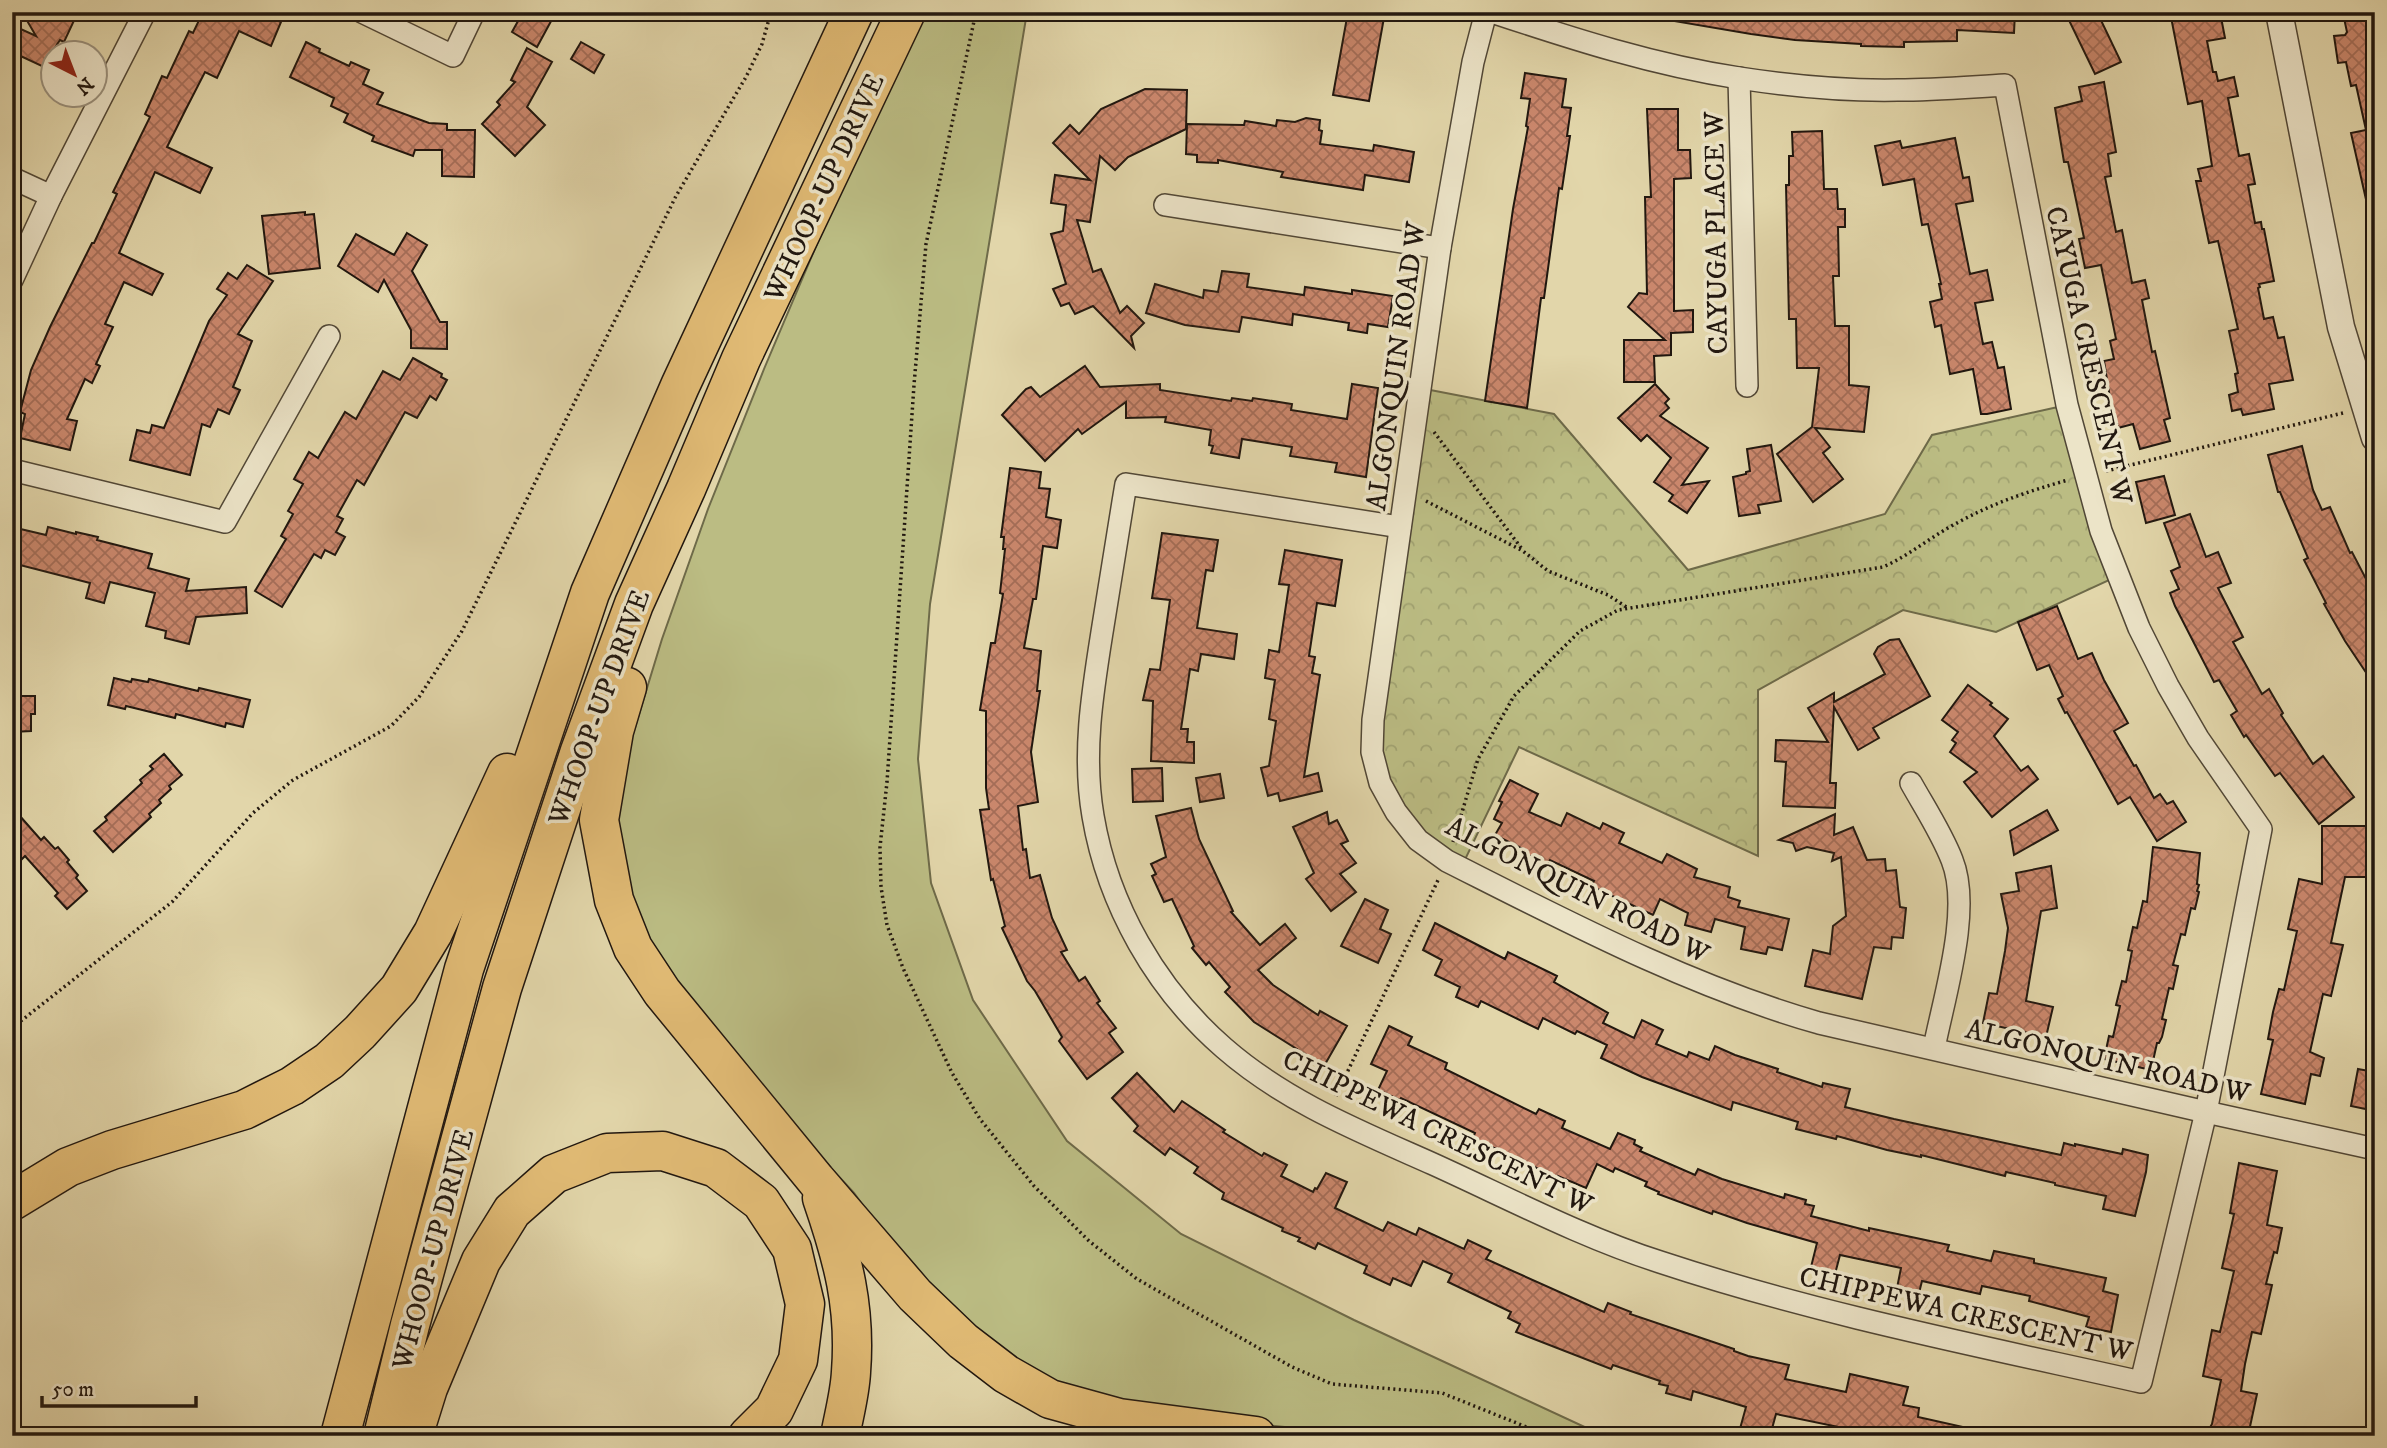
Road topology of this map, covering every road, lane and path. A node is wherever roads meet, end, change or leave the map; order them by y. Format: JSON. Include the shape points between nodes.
{"nodes":[{"id":1,"x":145,"y":12,"type":"edge"},
{"id":2,"x":362,"y":12,"type":"edge"},
{"id":3,"x":474,"y":12,"type":"edge"},
{"id":4,"x":771,"y":12,"type":"edge"},
{"id":5,"x":854,"y":12,"type":"edge"},
{"id":6,"x":906,"y":12,"type":"edge"},
{"id":7,"x":976,"y":12,"type":"edge"},
{"id":8,"x":1486,"y":12,"type":"edge"},
{"id":9,"x":1492,"y":12,"type":"edge"},
{"id":10,"x":2279,"y":12,"type":"edge"},
{"id":11,"x":1739,"y":78,"type":"junction"},
{"id":12,"x":12,"y":178,"type":"edge"},
{"id":13,"x":51,"y":196,"type":"junction"},
{"id":14,"x":1165,"y":205,"type":"dead end"},
{"id":15,"x":1440,"y":247,"type":"junction"},
{"id":16,"x":12,"y":280,"type":"edge"},
{"id":17,"x":330,"y":336,"type":"dead end"},
{"id":18,"x":741,"y":359,"type":"junction"},
{"id":19,"x":1747,"y":386,"type":"dead end"},
{"id":20,"x":2370,"y":407,"type":"edge"},
{"id":21,"x":1417,"y":409,"type":"junction"},
{"id":22,"x":2375,"y":438,"type":"edge"},
{"id":23,"x":12,"y":470,"type":"edge"},
{"id":24,"x":2085,"y":476,"type":"junction"},
{"id":25,"x":1405,"y":491,"type":"junction"},
{"id":26,"x":1400,"y":527,"type":"junction"},
{"id":27,"x":1523,"y":551,"type":"junction"},
{"id":28,"x":590,"y":593,"type":"junction"},
{"id":29,"x":1630,"y":608,"type":"junction"},
{"id":30,"x":1911,"y":783,"type":"dead end"},
{"id":31,"x":1447,"y":861,"type":"junction"},
{"id":32,"x":12,"y":1020,"type":"edge"},
{"id":33,"x":14,"y":1027,"type":"edge"},
{"id":34,"x":1934,"y":1048,"type":"junction"},
{"id":35,"x":2206,"y":1112,"type":"junction"},
{"id":36,"x":1327,"y":1116,"type":"junction"},
{"id":37,"x":2375,"y":1149,"type":"edge"},
{"id":38,"x":816,"y":1180,"type":"junction"},
{"id":39,"x":12,"y":1201,"type":"edge"},
{"id":40,"x":340,"y":1436,"type":"edge"},
{"id":41,"x":383,"y":1436,"type":"edge"},
{"id":42,"x":413,"y":1436,"type":"edge"},
{"id":43,"x":748,"y":1436,"type":"edge"},
{"id":44,"x":840,"y":1436,"type":"edge"},
{"id":45,"x":1255,"y":1436,"type":"edge"},
{"id":46,"x":1549,"y":1436,"type":"edge"}],
"edges":[{"from":1,"to":13,"type":"street"},
{"from":2,"to":3,"type":"street","via":[[453,56]]},
{"from":4,"to":33,"type":"path","via":[[746,77],[676,196],[475,606],[425,688],[391,726],[312,768],[273,796],[172,902]]},
{"from":5,"to":28,"type":"highway","name":"WHOOP-UP DRIVE","via":[[680,386]]},
{"from":6,"to":18,"type":"highway","name":"WHOOP-UP DRIVE"},
{"from":7,"to":46,"type":"path","via":[[926,244],[914,385],[880,848],[887,925],[903,968],[952,1073],[980,1119],[1034,1186],[1089,1241],[1138,1279],[1292,1367],[1332,1384],[1442,1393]]},
{"from":8,"to":15,"type":"street","name":"ALGONQUIN ROAD W"},
{"from":9,"to":11,"type":"street","name":"CAYUGA CRESCENT W","via":[[1590,44]]},
{"from":10,"to":20,"type":"street","via":[[2342,327]]},
{"from":11,"to":19,"type":"street","name":"CAYUGA PLACE W"},
{"from":11,"to":24,"type":"street","name":"CAYUGA CRESCENT W","via":[[1896,90],[2005,85],[2050,324]]},
{"from":12,"to":13,"type":"street"},
{"from":13,"to":16,"type":"street"},
{"from":14,"to":15,"type":"street"},
{"from":15,"to":21,"type":"street","name":"ALGONQUIN ROAD W"},
{"from":17,"to":23,"type":"street","via":[[225,522]]},
{"from":18,"to":38,"type":"highway","via":[[632,670],[614,731],[599,820],[614,900],[633,948],[662,992]]},
{"from":18,"to":41,"type":"highway","name":"WHOOP-UP DRIVE","via":[[634,604],[556,823],[502,988]]},
{"from":20,"to":22,"type":"street"},
{"from":20,"to":24,"type":"path"},
{"from":21,"to":25,"type":"street","name":"ALGONQUIN ROAD W"},
{"from":21,"to":27,"type":"path"},
{"from":24,"to":29,"type":"path","via":[[1995,503],[1884,567]]},
{"from":24,"to":35,"type":"street","name":"CAYUGA CRESCENT W","via":[[2114,565],[2162,675],[2198,738],[2261,830]]},
{"from":25,"to":26,"type":"street","name":"ALGONQUIN ROAD W"},
{"from":25,"to":27,"type":"path"},
{"from":26,"to":31,"type":"street","name":"ALGONQUIN ROAD W","via":[[1372,752],[1380,783],[1396,812],[1418,840]]},
{"from":26,"to":36,"type":"street","name":"CHIPPEWA CRESCENT W","via":[[1126,484],[1089,710],[1087,760],[1093,817],[1124,916],[1149,963],[1183,1008],[1222,1047],[1267,1083]]},
{"from":27,"to":29,"type":"path","via":[[1548,571]]},
{"from":28,"to":39,"type":"highway","via":[[433,933],[399,989],[360,1032],[320,1068],[244,1110],[68,1167]]},
{"from":28,"to":40,"type":"highway","name":"WHOOP-UP DRIVE","via":[[464,969]]},
{"from":29,"to":31,"type":"path","via":[[1580,631],[1514,696],[1478,759]]},
{"from":30,"to":34,"type":"street","via":[[1953,862],[1959,894],[1957,930]]},
{"from":31,"to":34,"type":"street","name":"ALGONQUIN ROAD W","via":[[1713,988],[1819,1023]]},
{"from":31,"to":36,"type":"path"},
{"from":32,"to":33,"type":"path"},
{"from":34,"to":35,"type":"street","name":"ALGONQUIN ROAD W"},
{"from":35,"to":36,"type":"street","name":"CHIPPEWA CRESCENT W","via":[[2141,1382],[1819,1309],[1656,1261],[1579,1231]]},
{"from":35,"to":37,"type":"street","name":"ALGONQUIN ROAD W"},
{"from":38,"to":44,"type":"highway","via":[[842,1255],[852,1312],[851,1373]]},
{"from":38,"to":45,"type":"highway","via":[[915,1295],[1006,1374],[1050,1399],[1119,1418]]},
{"from":42,"to":43,"type":"highway","via":[[471,1283],[512,1211],[554,1174],[607,1153],[663,1151],[716,1168],[739,1185],[761,1202],[792,1249],[804,1304],[799,1360],[774,1410]]}]}
